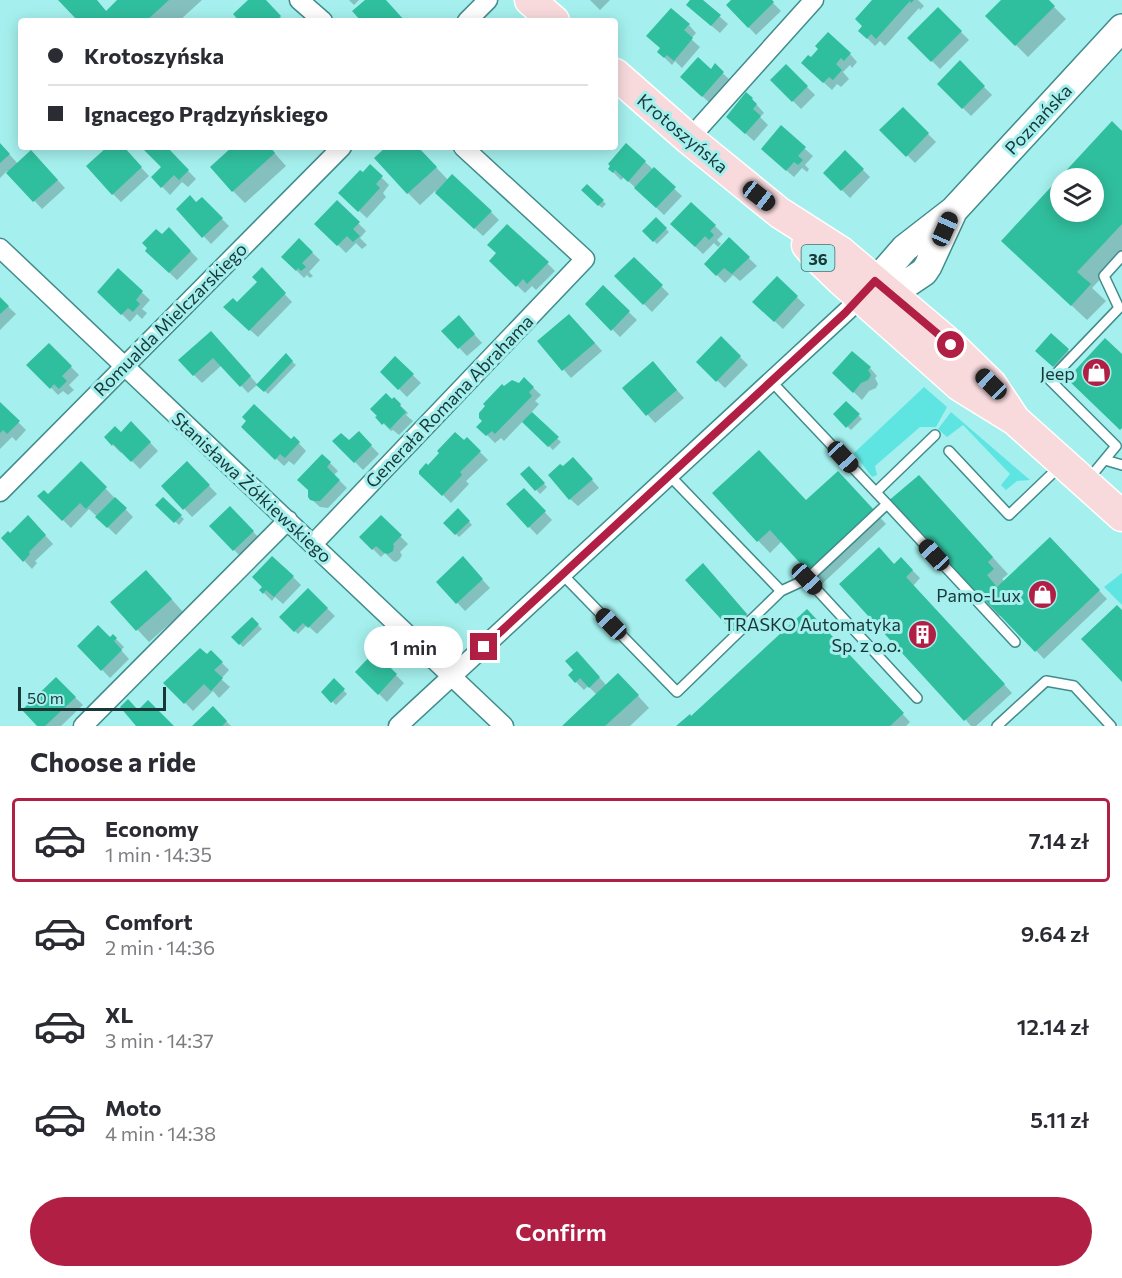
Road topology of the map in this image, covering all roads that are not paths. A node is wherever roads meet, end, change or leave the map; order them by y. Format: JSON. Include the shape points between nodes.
{"nodes":[{"id":1,"x":299,"y":0,"type":"edge"},
{"id":2,"x":488,"y":0,"type":"edge"},
{"id":3,"x":530,"y":0,"type":"edge"},
{"id":4,"x":810,"y":1,"type":"edge"},
{"id":5,"x":320,"y":18,"type":"edge"},
{"id":6,"x":470,"y":18,"type":"edge"},
{"id":7,"x":551,"y":18,"type":"edge"},
{"id":8,"x":1122,"y":28,"type":"edge"},
{"id":9,"x":618,"y":77,"type":"edge"},
{"id":10,"x":689,"y":139,"type":"junction"},
{"id":11,"x":339,"y":150,"type":"edge"},
{"id":12,"x":466,"y":150,"type":"edge"},
{"id":13,"x":0,"y":248,"type":"edge"},
{"id":14,"x":1122,"y":256,"type":"edge"},
{"id":15,"x":875,"y":291,"type":"junction"},
{"id":16,"x":124,"y":366,"type":"junction"},
{"id":17,"x":771,"y":381,"type":"junction"},
{"id":18,"x":935,"y":435,"type":"dead end"},
{"id":19,"x":949,"y":451,"type":"dead end"},
{"id":20,"x":1105,"y":460,"type":"junction"},
{"id":21,"x":1063,"y":463,"type":"junction"},
{"id":22,"x":1122,"y":465,"type":"edge"},
{"id":23,"x":669,"y":475,"type":"junction"},
{"id":24,"x":1086,"y":483,"type":"junction"},
{"id":25,"x":0,"y":492,"type":"edge"},
{"id":26,"x":876,"y":492,"type":"junction"},
{"id":27,"x":887,"y":504,"type":"junction"},
{"id":28,"x":1122,"y":516,"type":"edge"},
{"id":29,"x":288,"y":520,"type":"junction"},
{"id":30,"x":313,"y":544,"type":"junction"},
{"id":31,"x":562,"y":574,"type":"junction"},
{"id":32,"x":807,"y":579,"type":"junction"},
{"id":33,"x":781,"y":591,"type":"junction"},
{"id":34,"x":1015,"y":642,"type":"dead end"},
{"id":35,"x":453,"y":676,"type":"junction"},
{"id":36,"x":917,"y":698,"type":"dead end"},
{"id":37,"x":83,"y":726,"type":"edge"},
{"id":38,"x":398,"y":726,"type":"edge"},
{"id":39,"x":504,"y":726,"type":"edge"},
{"id":40,"x":997,"y":726,"type":"edge"},
{"id":41,"x":1111,"y":726,"type":"edge"}],
"edges":[{"from":1,"to":5,"type":"street"},
{"from":2,"to":6,"type":"street"},
{"from":3,"to":7,"type":"main road"},
{"from":4,"to":10,"type":"street"},
{"from":8,"to":15,"type":"main road","name":"Poznańska","via":[[954,210],[924,272]]},
{"from":9,"to":10,"type":"main road","name":"Krotoszyńska","number":"36"},
{"from":10,"to":15,"type":"main road","name":"Krotoszyńska","number":"36","via":[[780,213],[816,256]]},
{"from":11,"to":16,"type":"street","name":"Romualda Mielczarskiego"},
{"from":12,"to":30,"type":"street","name":"Generała Romana Abrahama","via":[[585,259]]},
{"from":13,"to":16,"type":"street","name":"Stanisława Żółkiewskiego"},
{"from":14,"to":20,"type":"lane","via":[[1104,276],[1119,308],[1050,380],[1116,446]]},
{"from":15,"to":17,"type":"street"},
{"from":15,"to":21,"type":"main road","name":"Krotoszyńska","via":[[960,386],[1015,420]]},
{"from":16,"to":25,"type":"street","name":"Romualda Mielczarskiego"},
{"from":16,"to":29,"type":"street","name":"Stanisława Żółkiewskiego"},
{"from":17,"to":23,"type":"street"},
{"from":17,"to":26,"type":"lane"},
{"from":18,"to":26,"type":"lane"},
{"from":19,"to":21,"type":"lane","via":[[1009,515]]},
{"from":20,"to":22,"type":"lane"},
{"from":20,"to":24,"type":"lane"},
{"from":21,"to":24,"type":"main road","name":"Krotoszyńska"},
{"from":23,"to":31,"type":"street"},
{"from":23,"to":33,"type":"lane"},
{"from":24,"to":28,"type":"main road","name":"Krotoszyńska"},
{"from":26,"to":27,"type":"lane"},
{"from":27,"to":32,"type":"lane"},
{"from":27,"to":34,"type":"lane"},
{"from":29,"to":30,"type":"street","name":"Stanisława Żółkiewskiego"},
{"from":29,"to":37,"type":"street"},
{"from":30,"to":35,"type":"street","name":"Stanisława Żółkiewskiego"},
{"from":31,"to":33,"type":"lane","via":[[677,692]]},
{"from":31,"to":35,"type":"street"},
{"from":32,"to":33,"type":"lane"},
{"from":32,"to":36,"type":"lane"},
{"from":35,"to":38,"type":"street"},
{"from":35,"to":39,"type":"street","name":"Stanisława Żółkiewskiego"},
{"from":40,"to":41,"type":"lane","via":[[1046,681],[1074,686]]}]}
